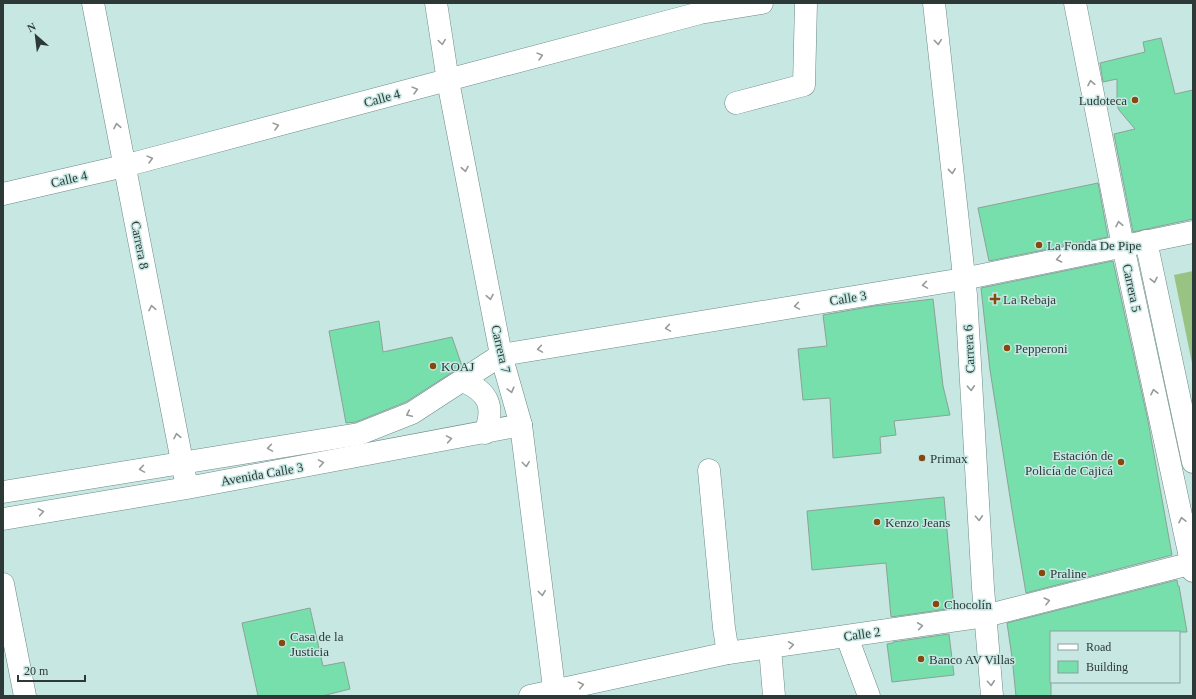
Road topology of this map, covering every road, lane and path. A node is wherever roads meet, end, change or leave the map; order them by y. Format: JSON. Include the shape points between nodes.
{"nodes":[{"id":1,"x":93,"y":3,"type":"edge"},
{"id":2,"x":436,"y":3,"type":"edge"},
{"id":3,"x":762,"y":3,"type":"edge"},
{"id":4,"x":806,"y":3,"type":"edge"},
{"id":5,"x":934,"y":3,"type":"edge"},
{"id":6,"x":1075,"y":3,"type":"edge"},
{"id":7,"x":448,"y":81,"type":"junction"},
{"id":8,"x":736,"y":103,"type":"dead end"},
{"id":9,"x":124,"y":166,"type":"junction"},
{"id":10,"x":3,"y":194,"type":"edge"},
{"id":11,"x":1193,"y":232,"type":"edge"},
{"id":12,"x":1146,"y":241,"type":"junction"},
{"id":13,"x":1123,"y":246,"type":"junction"},
{"id":14,"x":963,"y":279,"type":"junction"},
{"id":15,"x":501,"y":355,"type":"junction"},
{"id":16,"x":463,"y":381,"type":"junction"},
{"id":17,"x":521,"y":425,"type":"junction"},
{"id":18,"x":485,"y":433,"type":"junction"},
{"id":19,"x":182,"y":462,"type":"junction"},
{"id":20,"x":1193,"y":462,"type":"edge"},
{"id":21,"x":709,"y":470,"type":"dead end"},
{"id":22,"x":187,"y":488,"type":"junction"},
{"id":23,"x":3,"y":492,"type":"edge"},
{"id":24,"x":3,"y":519,"type":"edge"},
{"id":25,"x":1192,"y":566,"type":"edge"},
{"id":26,"x":3,"y":584,"type":"edge"},
{"id":27,"x":985,"y":616,"type":"junction"},
{"id":28,"x":846,"y":637,"type":"junction"},
{"id":29,"x":770,"y":648,"type":"junction"},
{"id":30,"x":10,"y":651,"type":"edge"},
{"id":31,"x":728,"y":653,"type":"junction"},
{"id":32,"x":555,"y":694,"type":"edge"},
{"id":33,"x":25,"y":696,"type":"edge"},
{"id":34,"x":530,"y":696,"type":"edge"},
{"id":35,"x":774,"y":696,"type":"edge"},
{"id":36,"x":869,"y":696,"type":"edge"},
{"id":37,"x":992,"y":696,"type":"edge"}],
"edges":[{"from":9,"to":1,"type":"street","name":"Carrera 8","one_way":true},
{"from":2,"to":7,"type":"street","name":"Carrera 7","one_way":true},
{"from":7,"to":3,"type":"street","name":"Calle 4","one_way":true,"via":[[700,13]]},
{"from":4,"to":8,"type":"street","via":[[804,85]]},
{"from":5,"to":14,"type":"street","name":"Carrera 6","one_way":true},
{"from":13,"to":6,"type":"street","name":"Carrera 5","one_way":true},
{"from":9,"to":7,"type":"street","name":"Calle 4","one_way":true},
{"from":7,"to":15,"type":"street","name":"Carrera 7","one_way":true},
{"from":9,"to":10,"type":"street","name":"Calle 4"},
{"from":19,"to":9,"type":"street","name":"Carrera 8","one_way":true},
{"from":11,"to":12,"type":"street","name":"Calle 3"},
{"from":12,"to":13,"type":"street","name":"Calle 3"},
{"from":12,"to":20,"type":"street","name":"Carrera 5","one_way":true},
{"from":13,"to":14,"type":"street","name":"Calle 3","one_way":true},
{"from":25,"to":13,"type":"street","name":"Carrera 5","one_way":true},
{"from":14,"to":15,"type":"street","name":"Calle 3","one_way":true},
{"from":14,"to":27,"type":"street","name":"Carrera 6","one_way":true},
{"from":15,"to":16,"type":"street","name":"Avenida Calle 3"},
{"from":15,"to":17,"type":"street","name":"Carrera 7","one_way":true},
{"from":16,"to":18,"type":"street","via":[[475,386],[489,407],[490,421]]},
{"from":16,"to":19,"type":"street","name":"Avenida Calle 3","one_way":true,"via":[[412,413],[359,434]]},
{"from":17,"to":18,"type":"street","name":"Avenida Calle 3"},
{"from":17,"to":32,"type":"street","name":"Carrera 7","one_way":true},
{"from":22,"to":18,"type":"street","name":"Avenida Calle 3","one_way":true},
{"from":19,"to":22,"type":"street","name":"Carrera 8"},
{"from":19,"to":23,"type":"street","name":"Avenida Calle 3","one_way":true},
{"from":21,"to":31,"type":"street"},
{"from":24,"to":22,"type":"street","name":"Avenida Calle 3","one_way":true},
{"from":27,"to":25,"type":"street","name":"Calle 2","one_way":true},
{"from":26,"to":30,"type":"street"},
{"from":28,"to":27,"type":"street","name":"Calle 2","one_way":true},
{"from":27,"to":37,"type":"street","name":"Carrera 6","one_way":true},
{"from":29,"to":28,"type":"street","name":"Calle 2","one_way":true},
{"from":28,"to":36,"type":"street"},
{"from":29,"to":31,"type":"street","name":"Calle 2"},
{"from":29,"to":35,"type":"street"},
{"from":30,"to":33,"type":"street"},
{"from":32,"to":31,"type":"street","name":"Calle 2","one_way":true},
{"from":32,"to":34,"type":"street","name":"Calle 2"}]}
